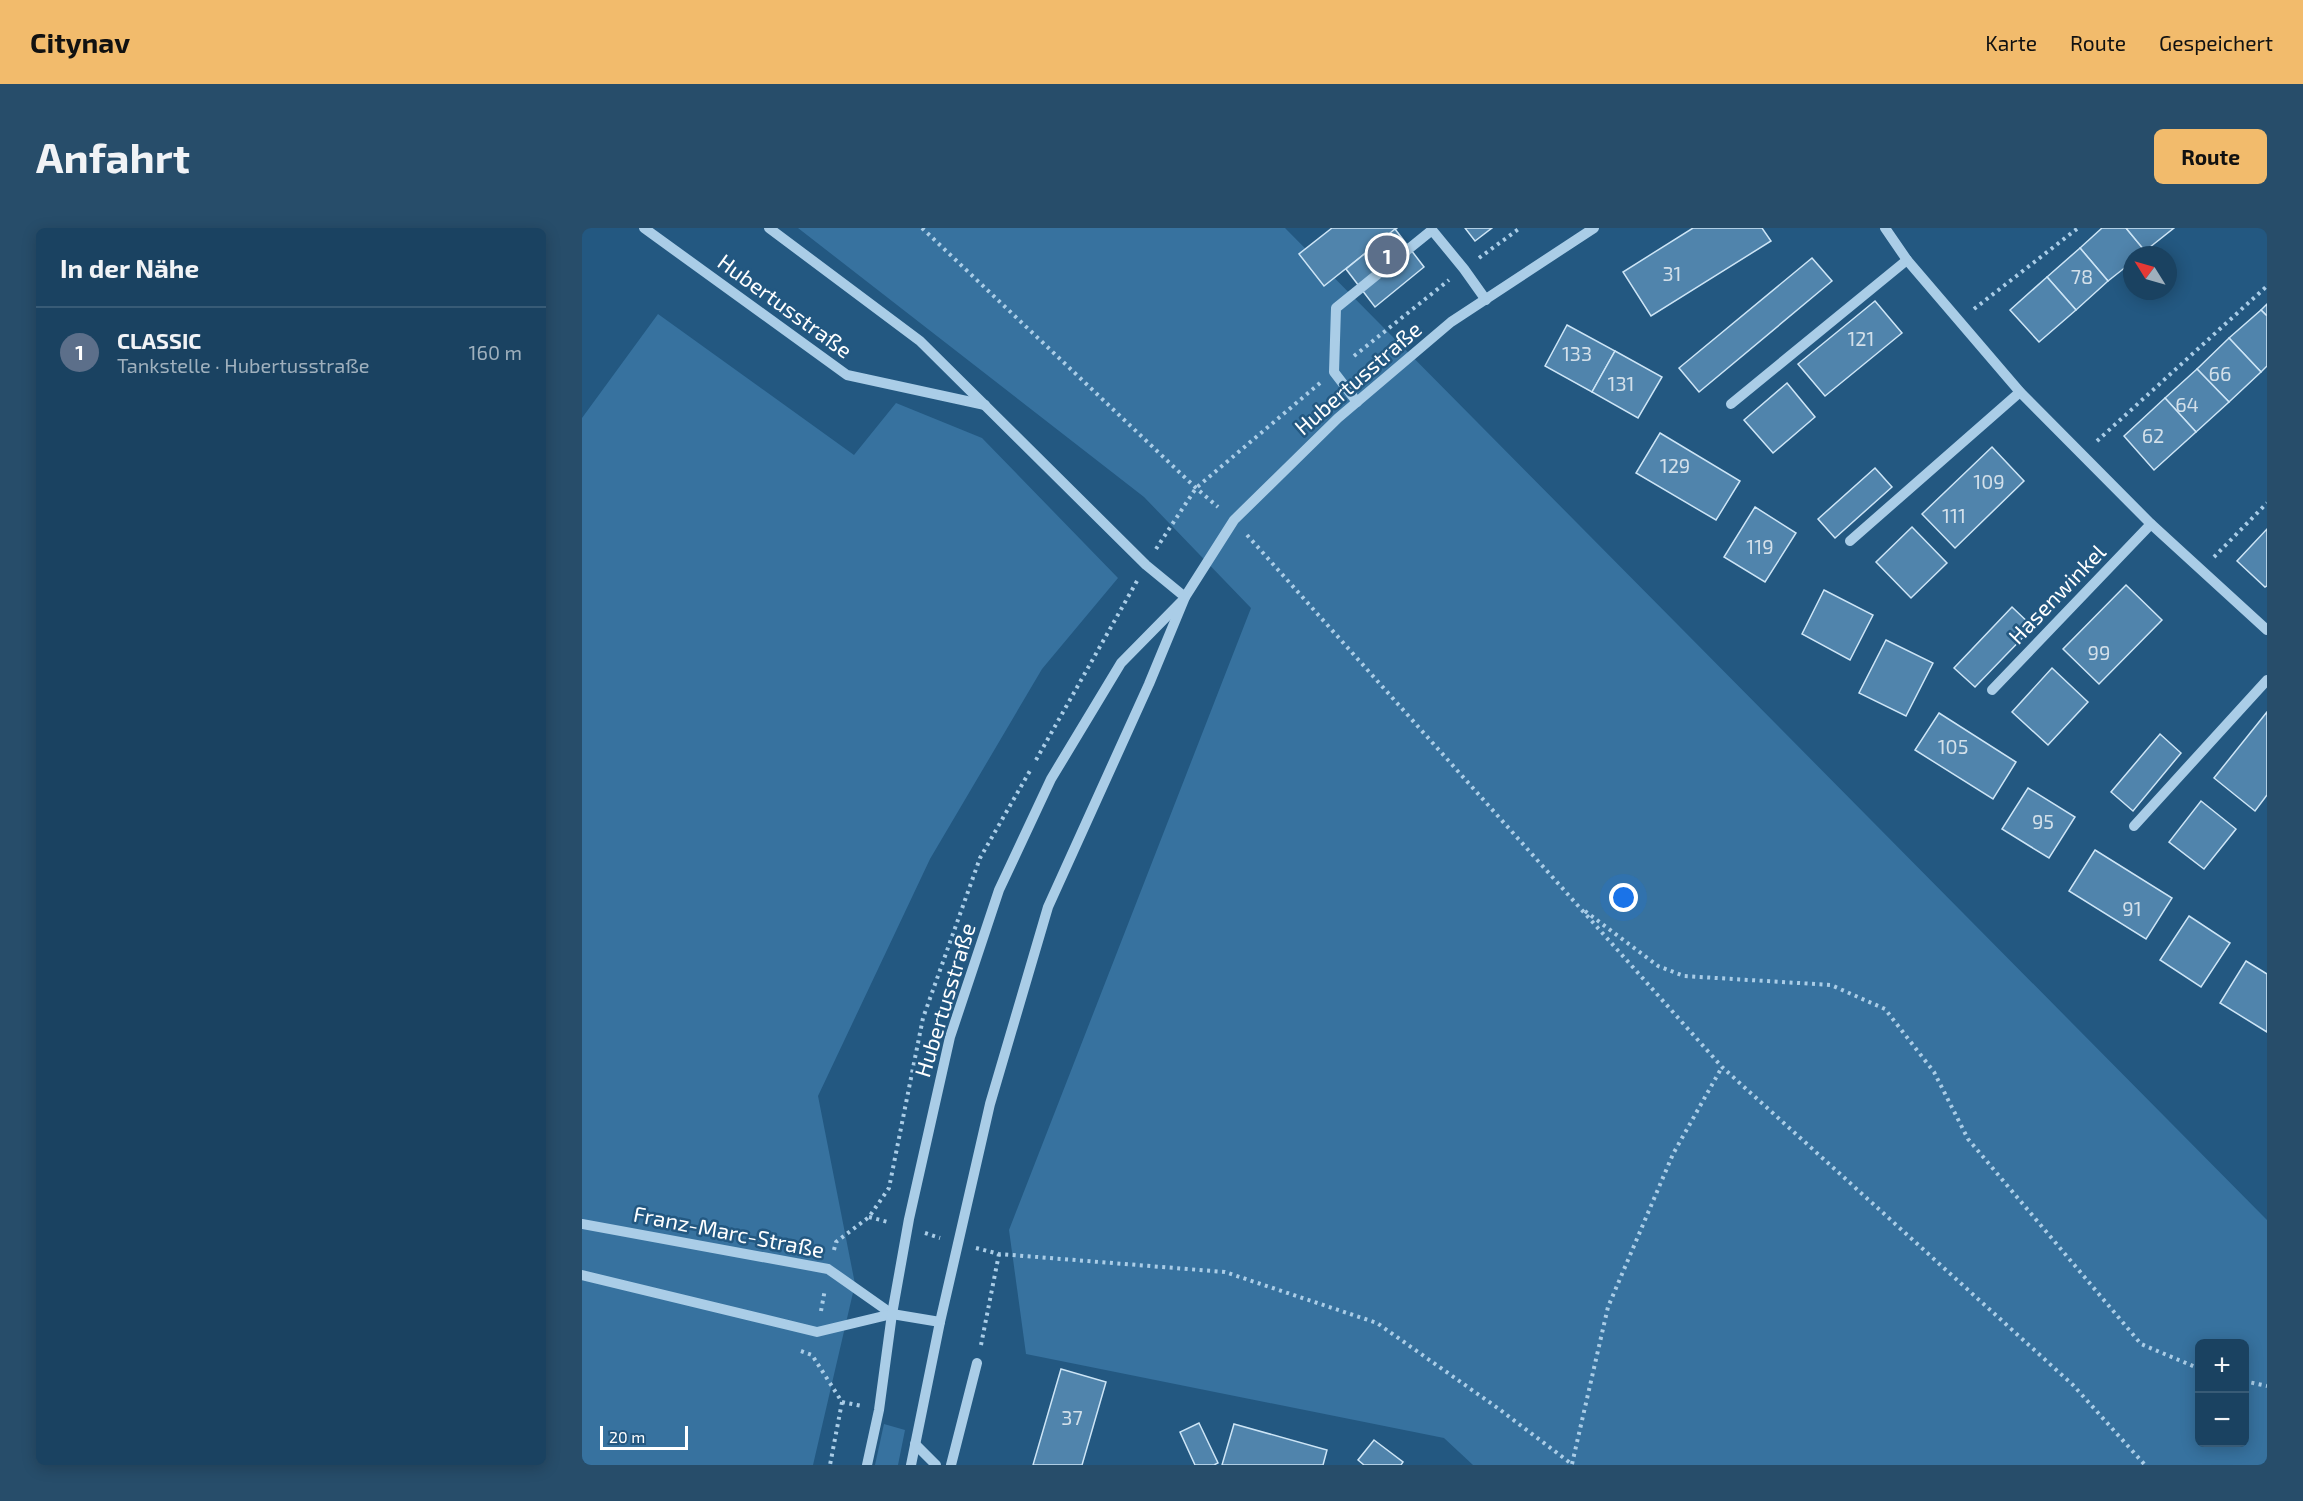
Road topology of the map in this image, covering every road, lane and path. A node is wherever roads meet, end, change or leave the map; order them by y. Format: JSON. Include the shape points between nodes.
{"nodes":[{"id":1,"x":644,"y":228,"type":"edge"},
{"id":2,"x":769,"y":228,"type":"edge"},
{"id":3,"x":922,"y":228,"type":"edge"},
{"id":4,"x":1594,"y":228,"type":"edge"},
{"id":5,"x":1886,"y":228,"type":"edge"},
{"id":6,"x":2078,"y":228,"type":"edge"},
{"id":7,"x":1907,"y":260,"type":"junction"},
{"id":8,"x":2267,"y":286,"type":"edge"},
{"id":9,"x":1486,"y":300,"type":"junction"},
{"id":10,"x":1959,"y":320,"type":"junction"},
{"id":11,"x":2020,"y":392,"type":"junction"},
{"id":12,"x":1357,"y":402,"type":"junction"},
{"id":13,"x":1731,"y":404,"type":"dead end"},
{"id":14,"x":986,"y":405,"type":"junction"},
{"id":15,"x":2083,"y":454,"type":"junction"},
{"id":16,"x":2267,"y":503,"type":"edge"},
{"id":17,"x":1234,"y":520,"type":"junction"},
{"id":18,"x":2151,"y":524,"type":"junction"},
{"id":19,"x":1850,"y":541,"type":"dead end"},
{"id":20,"x":2201,"y":571,"type":"junction"},
{"id":21,"x":1185,"y":597,"type":"junction"},
{"id":22,"x":2267,"y":630,"type":"edge"},
{"id":23,"x":2267,"y":680,"type":"edge"},
{"id":24,"x":1992,"y":690,"type":"dead end"},
{"id":25,"x":2134,"y":826,"type":"dead end"},
{"id":26,"x":1577,"y":905,"type":"junction"},
{"id":27,"x":1722,"y":1067,"type":"junction"},
{"id":28,"x":869,"y":1217,"type":"dead end"},
{"id":29,"x":582,"y":1224,"type":"edge"},
{"id":30,"x":908,"y":1228,"type":"junction"},
{"id":31,"x":959,"y":1243,"type":"junction"},
{"id":32,"x":999,"y":1254,"type":"junction"},
{"id":33,"x":582,"y":1275,"type":"edge"},
{"id":34,"x":892,"y":1314,"type":"junction"},
{"id":35,"x":940,"y":1322,"type":"junction"},
{"id":36,"x":792,"y":1348,"type":"dead end"},
{"id":37,"x":977,"y":1363,"type":"joint"},
{"id":38,"x":2195,"y":1367,"type":"edge"},
{"id":39,"x":2249,"y":1382,"type":"edge"},
{"id":40,"x":2267,"y":1386,"type":"edge"},
{"id":41,"x":915,"y":1444,"type":"junction"},
{"id":42,"x":830,"y":1465,"type":"edge"},
{"id":43,"x":867,"y":1465,"type":"edge"},
{"id":44,"x":911,"y":1465,"type":"edge"},
{"id":45,"x":936,"y":1465,"type":"edge"},
{"id":46,"x":951,"y":1465,"type":"edge"},
{"id":47,"x":1572,"y":1465,"type":"edge"},
{"id":48,"x":2145,"y":1465,"type":"edge"}],
"edges":[{"from":1,"to":14,"type":"street","name":"Hubertusstraße","via":[[847,375]]},
{"from":2,"to":14,"type":"street","via":[[920,341]]},
{"from":3,"to":17,"type":"path"},
{"from":4,"to":9,"type":"street","name":"Hubertusstraße"},
{"from":5,"to":7,"type":"street"},
{"from":6,"to":10,"type":"path"},
{"from":7,"to":10,"type":"street"},
{"from":7,"to":13,"type":"street"},
{"from":8,"to":15,"type":"path"},
{"from":9,"to":12,"type":"street","name":"Hubertusstraße","via":[[1451,322]]},
{"from":9,"to":12,"type":"street","via":[[1432,230],[1336,308],[1334,372]]},
{"from":10,"to":11,"type":"street"},
{"from":11,"to":15,"type":"street"},
{"from":11,"to":19,"type":"street"},
{"from":12,"to":17,"type":"street","name":"Hubertusstraße"},
{"from":14,"to":21,"type":"street","via":[[1146,565]]},
{"from":15,"to":18,"type":"street"},
{"from":16,"to":20,"type":"path"},
{"from":17,"to":21,"type":"street","name":"Hubertusstraße"},
{"from":17,"to":26,"type":"path"},
{"from":18,"to":20,"type":"street"},
{"from":18,"to":24,"type":"street","name":"Hasenwinkel"},
{"from":20,"to":22,"type":"street"},
{"from":21,"to":30,"type":"street","name":"Hubertusstraße","via":[[1121,663],[1051,779],[999,890],[950,1037]]},
{"from":21,"to":31,"type":"street","name":"Hubertusstraße","via":[[1048,907],[990,1104]]},
{"from":23,"to":25,"type":"street"},
{"from":26,"to":27,"type":"path"},
{"from":26,"to":38,"type":"path","via":[[1658,966],[1683,976],[1831,985],[1885,1009],[1934,1072],[1968,1139],[2141,1344]]},
{"from":27,"to":47,"type":"path","via":[[1673,1154],[1608,1307]]},
{"from":27,"to":48,"type":"path","via":[[2073,1384]]},
{"from":28,"to":30,"type":"path"},
{"from":29,"to":34,"type":"street","name":"Franz-Marc-Straße","via":[[828,1269]]},
{"from":30,"to":31,"type":"path"},
{"from":30,"to":34,"type":"street","name":"Hubertusstraße"},
{"from":31,"to":32,"type":"path"},
{"from":31,"to":35,"type":"street","name":"Hubertusstraße"},
{"from":32,"to":37,"type":"path"},
{"from":32,"to":47,"type":"path","via":[[1225,1272],[1377,1323],[1499,1408]]},
{"from":33,"to":34,"type":"street","name":"Franz-Marc-Straße","via":[[817,1332]]},
{"from":34,"to":35,"type":"street","name":"Franz-Marc-Straße"},
{"from":34,"to":43,"type":"street","name":"Hubertusstraße"},
{"from":35,"to":41,"type":"street","name":"Hubertusstraße"},
{"from":36,"to":42,"type":"path","via":[[812,1355],[842,1402]]},
{"from":37,"to":46,"type":"street"},
{"from":39,"to":40,"type":"path"},
{"from":41,"to":44,"type":"street","name":"Hubertusstraße"},
{"from":41,"to":45,"type":"street"}]}
